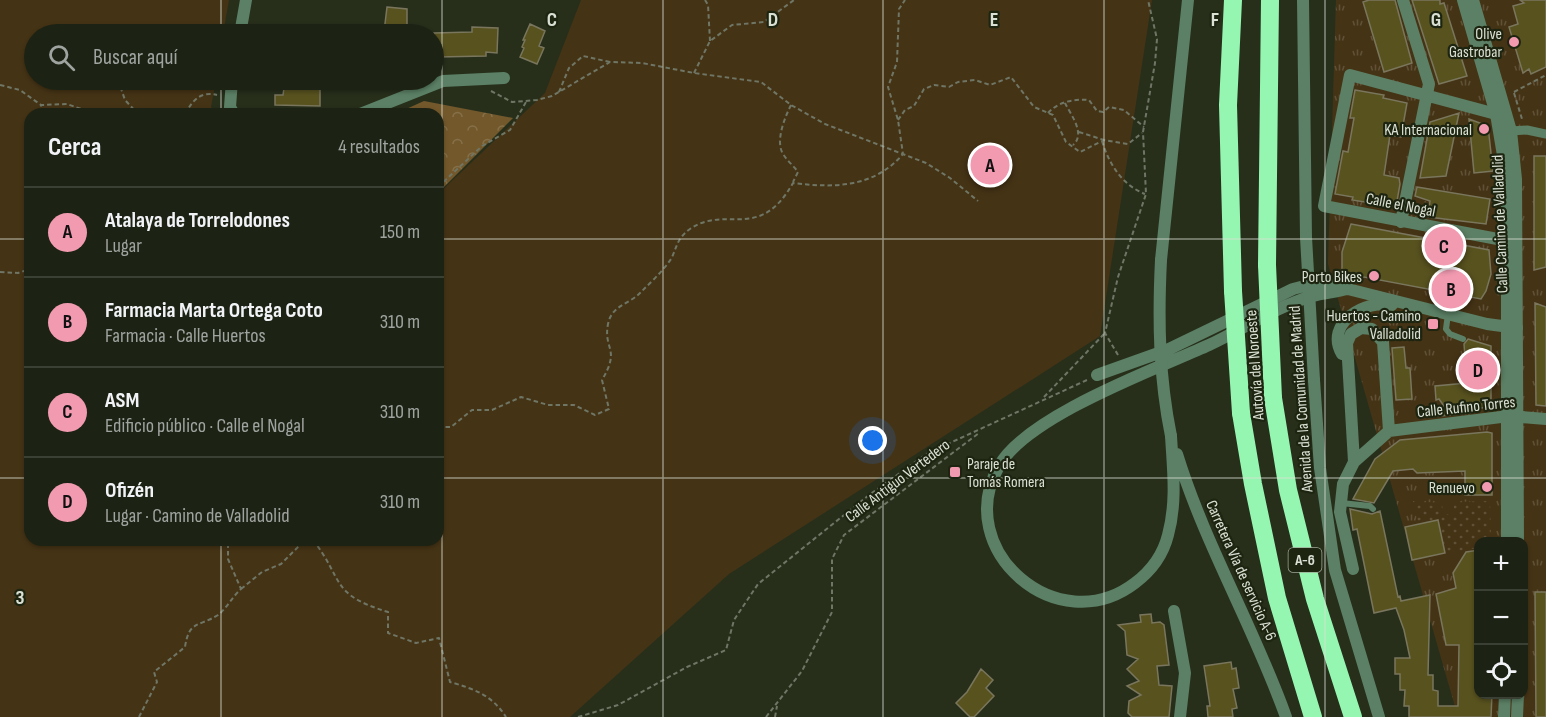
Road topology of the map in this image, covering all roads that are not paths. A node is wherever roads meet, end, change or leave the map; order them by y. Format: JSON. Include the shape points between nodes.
{"nodes":[{"id":1,"x":246,"y":0,"type":"edge"},
{"id":2,"x":1188,"y":0,"type":"edge"},
{"id":3,"x":1233,"y":0,"type":"edge"},
{"id":4,"x":1270,"y":0,"type":"edge"},
{"id":5,"x":1303,"y":0,"type":"edge"},
{"id":6,"x":1402,"y":0,"type":"edge"},
{"id":7,"x":1463,"y":0,"type":"edge"},
{"id":8,"x":1473,"y":0,"type":"edge"},
{"id":9,"x":242,"y":24,"type":"edge"},
{"id":10,"x":504,"y":78,"type":"dead end"},
{"id":11,"x":444,"y":81,"type":"edge"},
{"id":12,"x":231,"y":90,"type":"edge"},
{"id":13,"x":420,"y":90,"type":"edge"},
{"id":14,"x":1429,"y":94,"type":"junction"},
{"id":15,"x":233,"y":108,"type":"edge"},
{"id":16,"x":375,"y":108,"type":"edge"},
{"id":17,"x":1496,"y":114,"type":"junction"},
{"id":18,"x":1511,"y":131,"type":"junction"},
{"id":19,"x":1546,"y":134,"type":"edge"},
{"id":20,"x":1401,"y":222,"type":"junction"},
{"id":21,"x":1508,"y":241,"type":"junction"},
{"id":22,"x":1347,"y":289,"type":"junction"},
{"id":23,"x":1419,"y":306,"type":"junction"},
{"id":24,"x":1448,"y":313,"type":"junction"},
{"id":25,"x":1513,"y":328,"type":"junction"},
{"id":26,"x":1463,"y":339,"type":"dead end"},
{"id":27,"x":1347,"y":363,"type":"junction"},
{"id":28,"x":1097,"y":375,"type":"road end"},
{"id":29,"x":1513,"y":416,"type":"junction"},
{"id":30,"x":1546,"y":419,"type":"edge"},
{"id":31,"x":1389,"y":431,"type":"junction"},
{"id":32,"x":1171,"y":436,"type":"junction"},
{"id":33,"x":1354,"y":462,"type":"junction"},
{"id":34,"x":1340,"y":503,"type":"junction"},
{"id":35,"x":1373,"y":509,"type":"dead end"},
{"id":36,"x":1507,"y":537,"type":"edge"},
{"id":37,"x":1518,"y":537,"type":"edge"},
{"id":38,"x":1353,"y":569,"type":"dead end"},
{"id":39,"x":1174,"y":611,"type":"dead end"},
{"id":40,"x":1504,"y":699,"type":"edge"},
{"id":41,"x":1518,"y":699,"type":"edge"},
{"id":42,"x":1180,"y":717,"type":"edge"},
{"id":43,"x":1286,"y":717,"type":"edge"},
{"id":44,"x":1313,"y":717,"type":"edge"},
{"id":45,"x":1353,"y":717,"type":"edge"},
{"id":46,"x":1379,"y":717,"type":"edge"},
{"id":47,"x":1504,"y":717,"type":"edge"},
{"id":48,"x":1517,"y":717,"type":"edge"}],
"edges":[{"from":1,"to":9,"type":"street"},
{"from":2,"to":32,"type":"street","bridge":true,"via":[[1161,260],[1159,339]]},
{"from":3,"to":44,"type":"highway","name":"Autovía del Noroeste","number":"A-6","bridge":true,"via":[[1228,105],[1241,413],[1277,598]]},
{"from":4,"to":45,"type":"highway","name":"Autovía del Noroeste","number":"A-6","bridge":true,"via":[[1267,265],[1273,398],[1288,490],[1315,599]]},
{"from":5,"to":46,"type":"street","name":"Avenida de la Comunidad de Madrid","bridge":true,"via":[[1306,237],[1320,468],[1335,570]]},
{"from":6,"to":14,"type":"street"},
{"from":7,"to":17,"type":"street","name":"Calle Camino de Valladolid"},
{"from":8,"to":18,"type":"street","name":"Calle Camino de Valladolid"},
{"from":10,"to":11,"type":"street"},
{"from":12,"to":15,"type":"street"},
{"from":13,"to":16,"type":"street"},
{"from":14,"to":17,"type":"street"},
{"from":14,"to":20,"type":"street"},
{"from":14,"to":20,"type":"street","name":"Calle el Nogal","via":[[1350,75],[1324,206]]},
{"from":17,"to":21,"type":"street","name":"Calle Camino de Valladolid","via":[[1507,179]]},
{"from":18,"to":19,"type":"street"},
{"from":18,"to":25,"type":"street","name":"Calle Camino de Valladolid","via":[[1516,178]]},
{"from":20,"to":21,"type":"street","name":"Calle el Nogal"},
{"from":21,"to":25,"type":"street","name":"Calle Camino de Valladolid"},
{"from":22,"to":23,"type":"street"},
{"from":22,"to":28,"type":"street","via":[[1320,282],[1293,289],[1167,350]]},
{"from":22,"to":32,"type":"street","via":[[1294,303],[1047,421],[1018,443],[994,476],[988,506],[993,540],[1010,569],[1032,589],[1077,602],[1110,596],[1142,578],[1161,552],[1173,512]]},
{"from":23,"to":24,"type":"street"},
{"from":23,"to":27,"type":"street","via":[[1407,309],[1383,303],[1351,314],[1342,324],[1339,336],[1339,349]]},
{"from":24,"to":25,"type":"street"},
{"from":24,"to":26,"type":"lane","via":[[1446,329]]},
{"from":25,"to":29,"type":"street"},
{"from":27,"to":31,"type":"street","via":[[1351,334],[1361,328],[1378,334],[1383,342]]},
{"from":27,"to":33,"type":"street"},
{"from":29,"to":30,"type":"street","name":"Calle Rufino Torres"},
{"from":29,"to":31,"type":"street","name":"Calle Rufino Torres"},
{"from":29,"to":36,"type":"street"},
{"from":29,"to":37,"type":"street"},
{"from":31,"to":33,"type":"street"},
{"from":32,"to":43,"type":"street","name":"Carretera Vía de servicio A-6","via":[[1188,491],[1253,632]]},
{"from":33,"to":34,"type":"street","via":[[1343,484]]},
{"from":34,"to":35,"type":"lane"},
{"from":34,"to":38,"type":"street"},
{"from":39,"to":42,"type":"street","via":[[1185,673]]},
{"from":40,"to":47,"type":"street"},
{"from":41,"to":48,"type":"street"}]}
